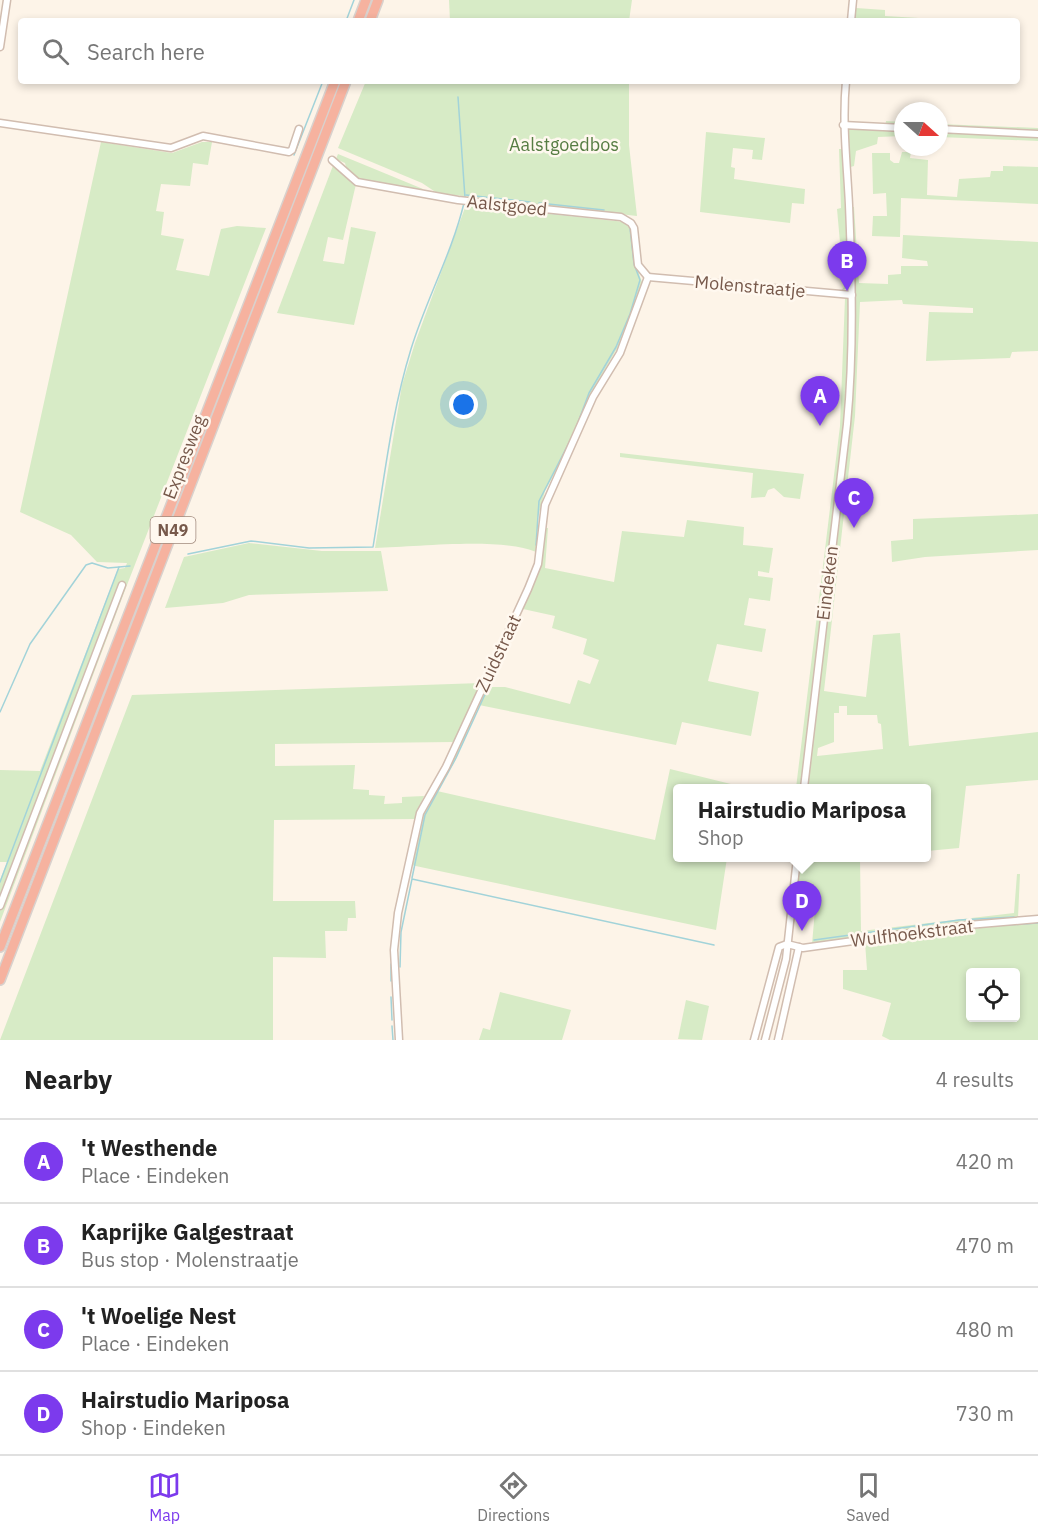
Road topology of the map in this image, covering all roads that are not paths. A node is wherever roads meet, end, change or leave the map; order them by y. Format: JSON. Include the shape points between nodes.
{"nodes":[{"id":1,"x":7,"y":0,"type":"edge"},
{"id":2,"x":366,"y":0,"type":"edge"},
{"id":3,"x":378,"y":0,"type":"edge"},
{"id":4,"x":853,"y":0,"type":"edge"},
{"id":5,"x":359,"y":18,"type":"edge"},
{"id":6,"x":371,"y":18,"type":"edge"},
{"id":7,"x":851,"y":18,"type":"edge"},
{"id":8,"x":0,"y":47,"type":"edge"},
{"id":9,"x":334,"y":84,"type":"edge"},
{"id":10,"x":345,"y":84,"type":"edge"},
{"id":11,"x":846,"y":84,"type":"edge"},
{"id":12,"x":0,"y":123,"type":"edge"},
{"id":13,"x":843,"y":125,"type":"junction"},
{"id":14,"x":894,"y":128,"type":"edge"},
{"id":15,"x":299,"y":129,"type":"dead end"},
{"id":16,"x":948,"y":129,"type":"edge"},
{"id":17,"x":1038,"y":134,"type":"edge"},
{"id":18,"x":332,"y":160,"type":"dead end"},
{"id":19,"x":648,"y":277,"type":"junction"},
{"id":20,"x":852,"y":295,"type":"junction"},
{"id":21,"x":122,"y":585,"type":"dead end"},
{"id":22,"x":805,"y":784,"type":"edge"},
{"id":23,"x":797,"y":862,"type":"edge"},
{"id":24,"x":0,"y":906,"type":"edge"},
{"id":25,"x":1038,"y":919,"type":"edge"},
{"id":26,"x":787,"y":944,"type":"junction"},
{"id":27,"x":0,"y":947,"type":"edge"},
{"id":28,"x":799,"y":947,"type":"junction"},
{"id":29,"x":0,"y":980,"type":"edge"},
{"id":30,"x":399,"y":1040,"type":"edge"},
{"id":31,"x":754,"y":1040,"type":"edge"},
{"id":32,"x":765,"y":1040,"type":"edge"},
{"id":33,"x":778,"y":1040,"type":"edge"}],
"edges":[{"from":1,"to":8,"type":"street"},
{"from":2,"to":5,"type":"highway"},
{"from":3,"to":6,"type":"highway"},
{"from":4,"to":7,"type":"street"},
{"from":9,"to":27,"type":"highway","name":"Expresweg","number":"N49"},
{"from":10,"to":29,"type":"highway","name":"Expresweg","number":"N49"},
{"from":11,"to":13,"type":"street","name":"Eindeken"},
{"from":12,"to":15,"type":"street","via":[[171,148],[203,136],[292,150]]},
{"from":13,"to":14,"type":"street"},
{"from":13,"to":20,"type":"street","name":"Eindeken"},
{"from":16,"to":17,"type":"street"},
{"from":18,"to":19,"type":"street","name":"Aalstgoed","via":[[357,182],[462,200],[626,219],[634,228],[638,265]]},
{"from":19,"to":20,"type":"street","name":"Molenstraatje"},
{"from":19,"to":30,"type":"street","name":"Zuidstraat","via":[[620,353],[593,397],[545,504],[538,564],[528,589],[446,767],[420,813],[394,950]]},
{"from":20,"to":22,"type":"street","name":"Eindeken","via":[[848,424]]},
{"from":21,"to":24,"type":"street"},
{"from":23,"to":26,"type":"street"},
{"from":25,"to":28,"type":"street","name":"Wulfhoekstraat"},
{"from":26,"to":28,"type":"street","name":"Wulfhoekstraat"},
{"from":26,"to":31,"type":"street","via":[[779,947]]},
{"from":26,"to":32,"type":"street"},
{"from":28,"to":33,"type":"street"}]}
